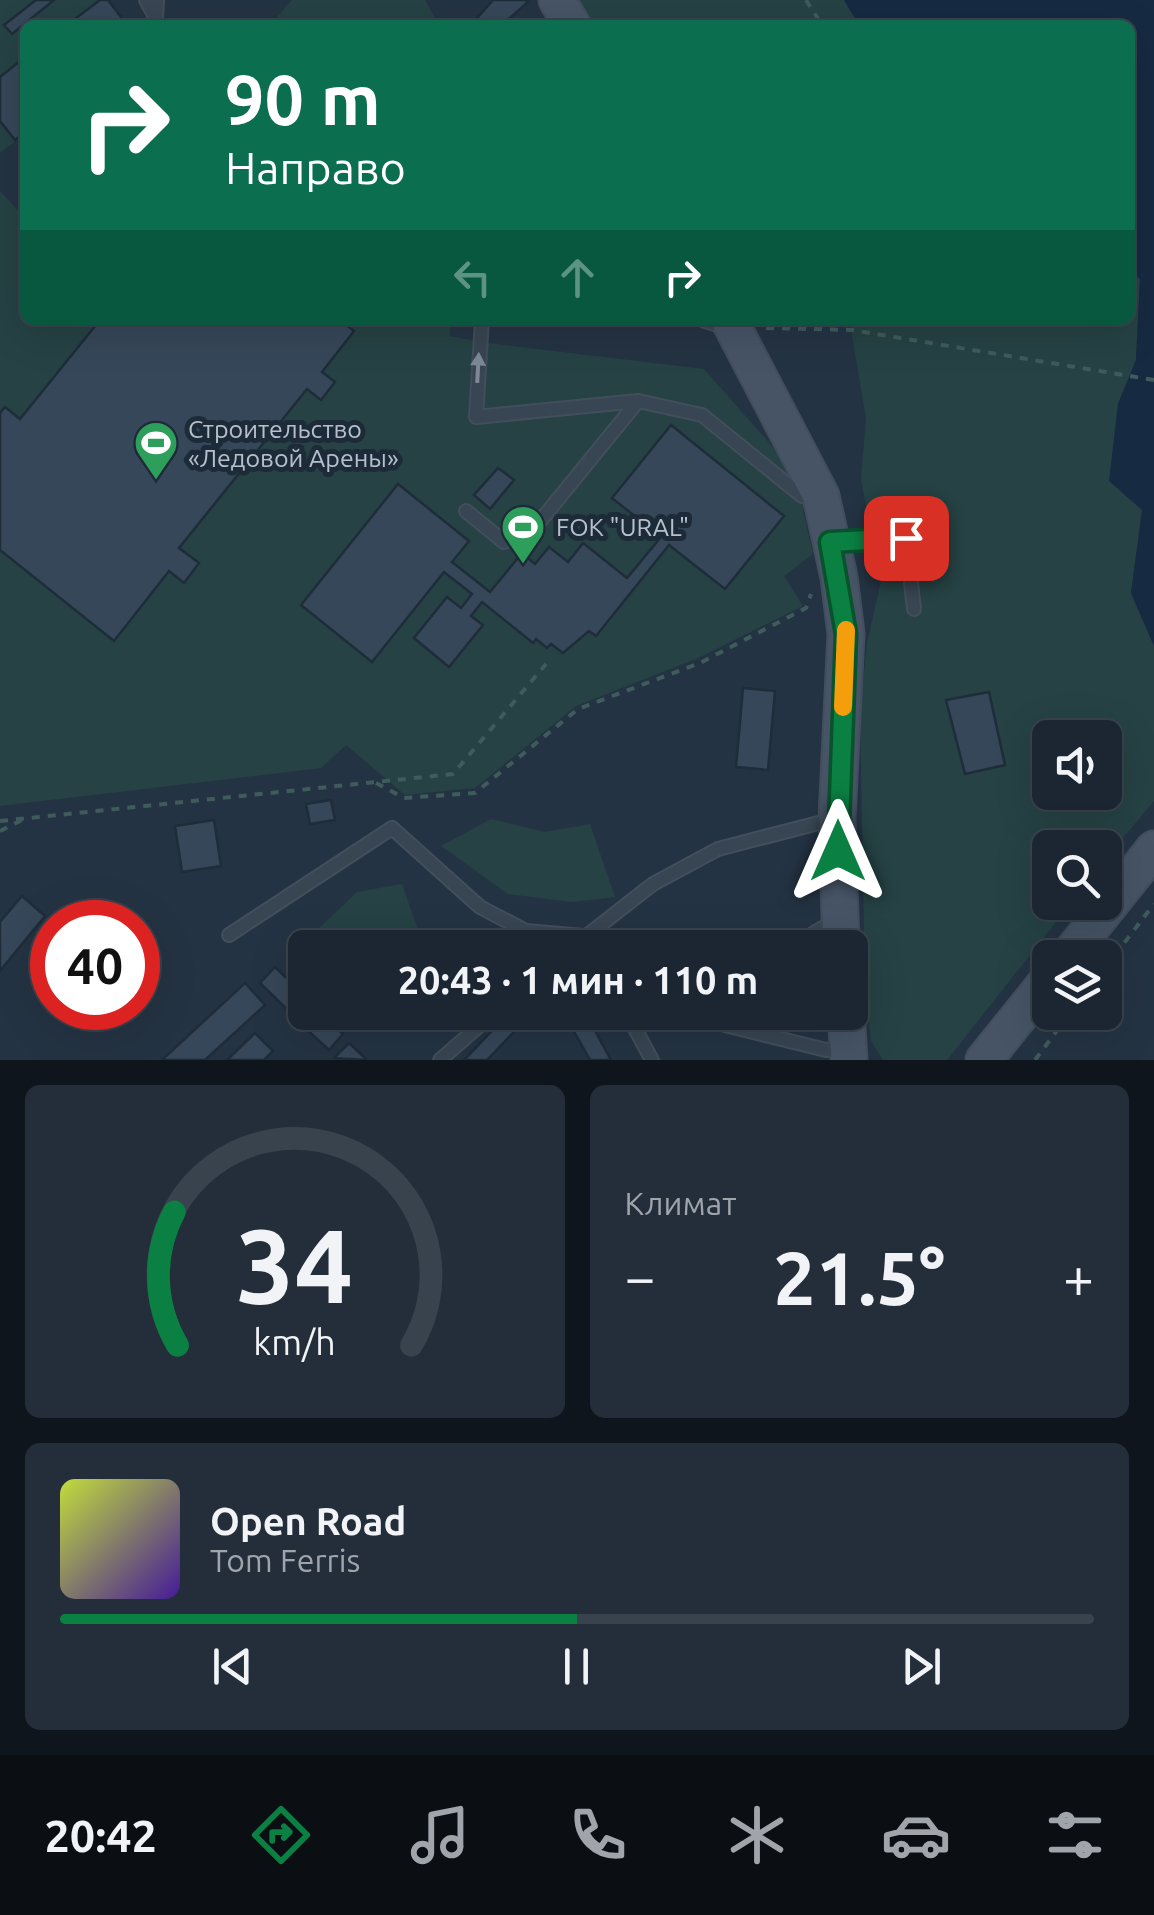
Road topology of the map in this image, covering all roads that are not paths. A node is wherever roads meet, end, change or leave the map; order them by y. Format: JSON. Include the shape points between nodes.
{"nodes":[{"id":1,"x":146,"y":0,"type":"edge"},
{"id":2,"x":158,"y":0,"type":"edge"},
{"id":3,"x":482,"y":325,"type":"edge"},
{"id":4,"x":732,"y":325,"type":"edge"},
{"id":5,"x":638,"y":401,"type":"junction"},
{"id":6,"x":802,"y":496,"type":"dead end"},
{"id":7,"x":466,"y":511,"type":"dead end"},
{"id":8,"x":830,"y":542,"type":"junction"},
{"id":9,"x":914,"y":609,"type":"dead end"},
{"id":10,"x":837,"y":818,"type":"junction"},
{"id":11,"x":1154,"y":850,"type":"edge"},
{"id":12,"x":1141,"y":894,"type":"edge"},
{"id":13,"x":524,"y":930,"type":"edge"},
{"id":14,"x":601,"y":930,"type":"edge"},
{"id":15,"x":840,"y":930,"type":"edge"},
{"id":16,"x":228,"y":935,"type":"dead end"},
{"id":17,"x":1088,"y":940,"type":"edge"},
{"id":18,"x":1032,"y":1000,"type":"edge"},
{"id":19,"x":474,"y":1030,"type":"edge"},
{"id":20,"x":636,"y":1030,"type":"edge"},
{"id":21,"x":745,"y":1030,"type":"edge"},
{"id":22,"x":849,"y":1054,"type":"edge"},
{"id":23,"x":440,"y":1060,"type":"edge"},
{"id":24,"x":652,"y":1060,"type":"edge"},
{"id":25,"x":984,"y":1060,"type":"edge"}],
"edges":[{"from":1,"to":2,"type":"lane","via":[[156,18]]},
{"from":5,"to":3,"type":"lane","one_way":true,"via":[[476,417]]},
{"from":4,"to":8,"type":"street","via":[[821,496]]},
{"from":5,"to":6,"type":"lane","via":[[702,415]]},
{"from":5,"to":7,"type":"lane","via":[[537,525],[504,542]]},
{"from":8,"to":9,"type":"lane","via":[[906,538]]},
{"from":8,"to":10,"type":"street","via":[[846,634]]},
{"from":10,"to":14,"type":"lane","via":[[718,850],[653,884]]},
{"from":10,"to":15,"type":"street"},
{"from":11,"to":12,"type":"street"},
{"from":12,"to":17,"type":"street"},
{"from":13,"to":16,"type":"lane","via":[[480,907],[392,828]]},
{"from":18,"to":25,"type":"street"},
{"from":19,"to":23,"type":"lane"},
{"from":20,"to":24,"type":"lane"},
{"from":21,"to":22,"type":"lane"}]}
